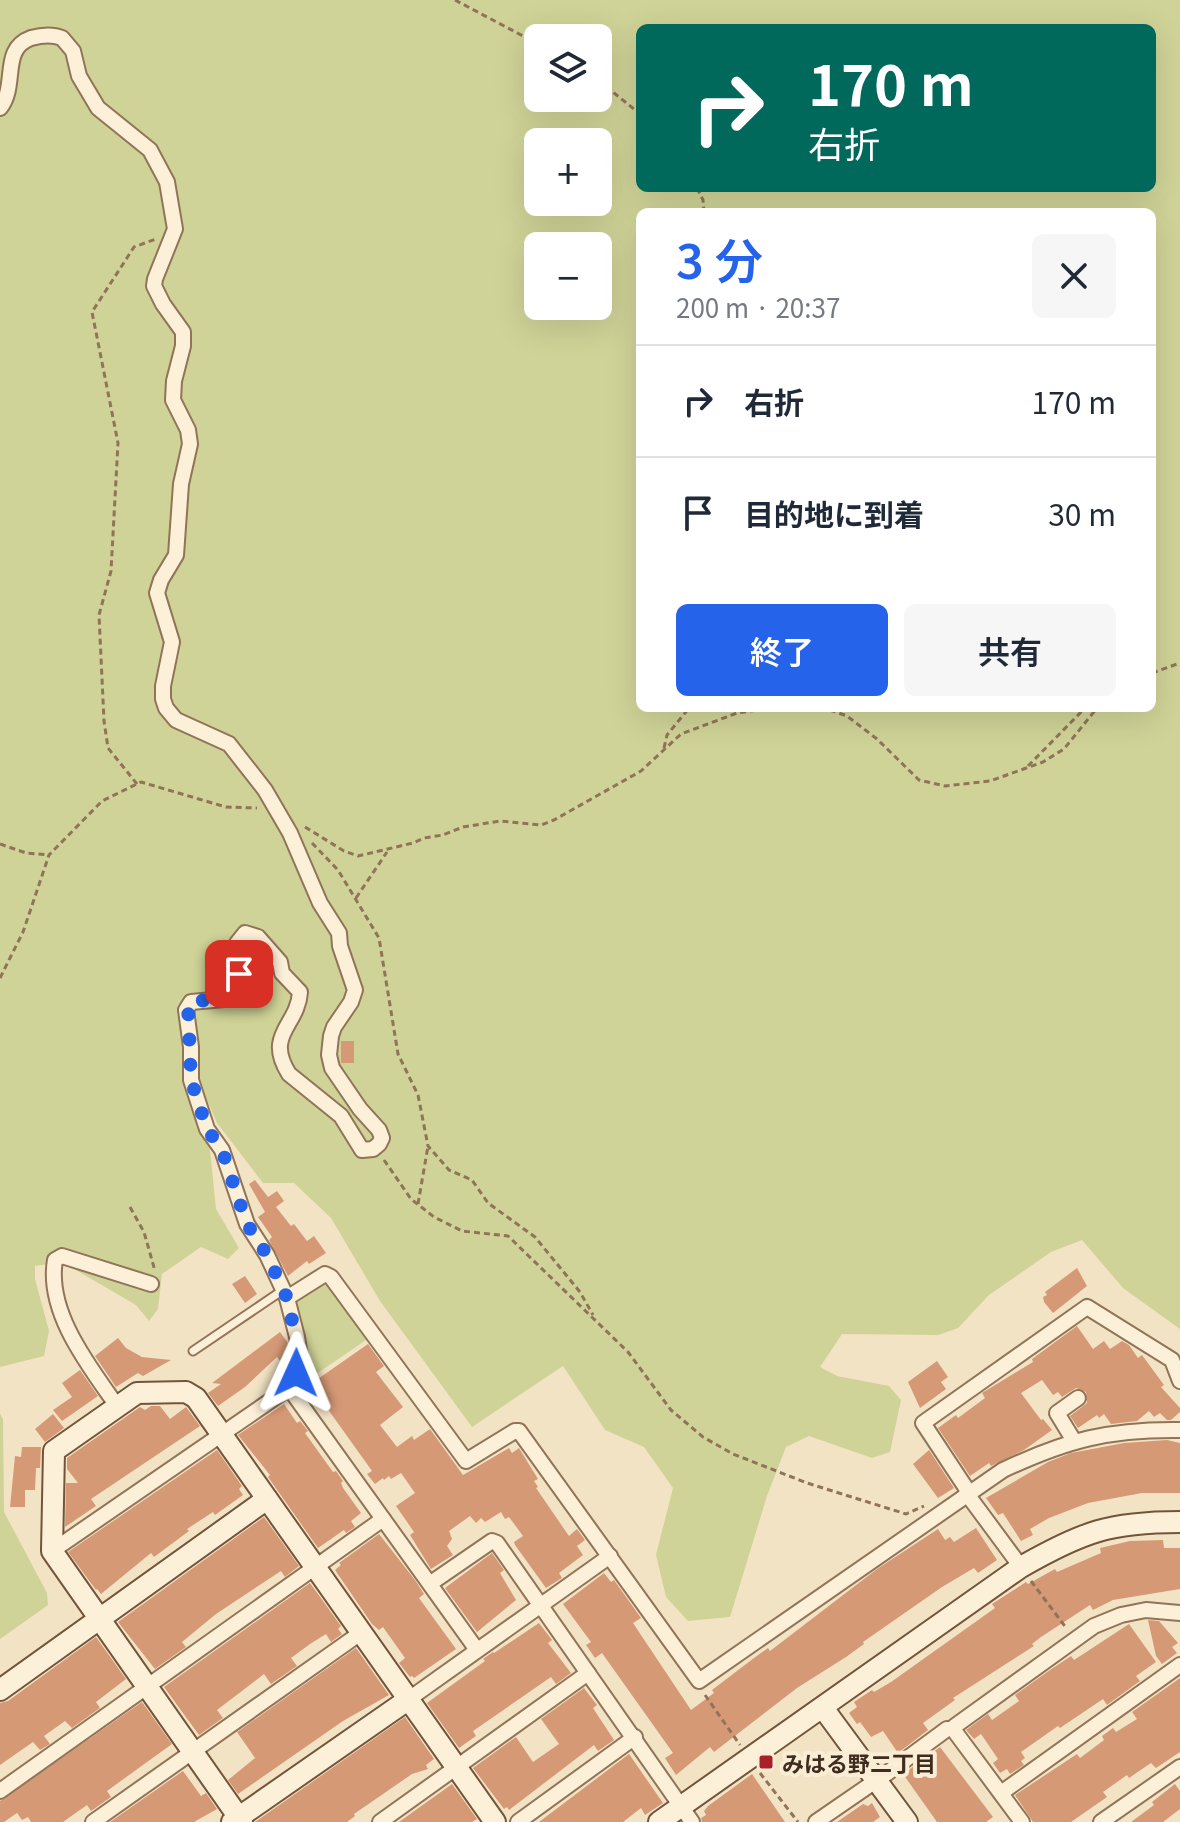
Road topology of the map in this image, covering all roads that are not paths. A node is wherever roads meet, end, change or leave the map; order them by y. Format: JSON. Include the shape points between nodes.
{"nodes":[{"id":1,"x":0,"y":108,"type":"edge"},
{"id":2,"x":151,"y":1284,"type":"road end"},
{"id":3,"x":285,"y":1294,"type":"junction"},
{"id":4,"x":193,"y":1351,"type":"dead end"},
{"id":5,"x":1180,"y":1381,"type":"edge"},
{"id":6,"x":286,"y":1390,"type":"junction"},
{"id":7,"x":1078,"y":1398,"type":"dead end"},
{"id":8,"x":117,"y":1406,"type":"junction"},
{"id":9,"x":1180,"y":1430,"type":"edge"},
{"id":10,"x":222,"y":1432,"type":"junction"},
{"id":11,"x":1074,"y":1441,"type":"junction"},
{"id":12,"x":967,"y":1494,"type":"junction"},
{"id":13,"x":267,"y":1499,"type":"junction"},
{"id":14,"x":383,"y":1519,"type":"junction"},
{"id":15,"x":1180,"y":1522,"type":"edge"},
{"id":16,"x":52,"y":1551,"type":"junction"},
{"id":17,"x":610,"y":1556,"type":"junction"},
{"id":18,"x":317,"y":1567,"type":"junction"},
{"id":19,"x":1024,"y":1571,"type":"junction"},
{"id":20,"x":431,"y":1583,"type":"junction"},
{"id":21,"x":540,"y":1605,"type":"junction"},
{"id":22,"x":1180,"y":1613,"type":"edge"},
{"id":23,"x":99,"y":1617,"type":"junction"},
{"id":24,"x":362,"y":1632,"type":"junction"},
{"id":25,"x":477,"y":1650,"type":"junction"},
{"id":26,"x":1180,"y":1665,"type":"edge"},
{"id":27,"x":588,"y":1673,"type":"junction"},
{"id":28,"x":145,"y":1686,"type":"junction"},
{"id":29,"x":0,"y":1690,"type":"edge"},
{"id":30,"x":409,"y":1699,"type":"junction"},
{"id":31,"x":823,"y":1708,"type":"junction"},
{"id":32,"x":953,"y":1729,"type":"junction"},
{"id":33,"x":635,"y":1737,"type":"junction"},
{"id":34,"x":193,"y":1750,"type":"junction"},
{"id":35,"x":1180,"y":1767,"type":"edge"},
{"id":36,"x":456,"y":1768,"type":"junction"},
{"id":37,"x":881,"y":1777,"type":"junction"},
{"id":38,"x":0,"y":1791,"type":"edge"},
{"id":39,"x":1001,"y":1793,"type":"junction"},
{"id":40,"x":687,"y":1814,"type":"edge"},
{"id":41,"x":238,"y":1820,"type":"edge"},
{"id":42,"x":93,"y":1822,"type":"edge"},
{"id":43,"x":380,"y":1822,"type":"edge"},
{"id":44,"x":495,"y":1822,"type":"edge"},
{"id":45,"x":518,"y":1822,"type":"edge"},
{"id":46,"x":659,"y":1822,"type":"edge"},
{"id":47,"x":816,"y":1822,"type":"edge"},
{"id":48,"x":907,"y":1822,"type":"edge"},
{"id":49,"x":1022,"y":1822,"type":"edge"},
{"id":50,"x":1101,"y":1822,"type":"edge"}],
"edges":[{"from":1,"to":3,"type":"street","via":[[7,99],[16,47],[41,36],[62,38],[98,108],[150,150],[167,182],[176,219],[154,286],[183,332],[173,400],[190,444],[176,555],[157,593],[172,642],[163,699],[176,720],[229,744],[277,808],[339,933],[355,990],[334,1027],[329,1055],[337,1078],[382,1138],[376,1147],[362,1150],[341,1116],[289,1074],[279,1047],[300,992],[258,937],[245,933],[237,943],[239,974],[224,999],[188,1005],[191,1080],[247,1224]]},
{"from":2,"to":8,"type":"street","via":[[62,1256],[55,1260],[64,1321]]},
{"from":3,"to":4,"type":"lane"},
{"from":3,"to":6,"type":"street","via":[[300,1356]]},
{"from":3,"to":17,"type":"street","via":[[325,1274],[331,1277],[463,1459],[519,1431]]},
{"from":5,"to":12,"type":"street","via":[[1172,1360],[1087,1307],[923,1423]]},
{"from":6,"to":10,"type":"street"},
{"from":6,"to":14,"type":"street"},
{"from":7,"to":11,"type":"street","via":[[1057,1413]]},
{"from":8,"to":10,"type":"street","via":[[137,1393],[186,1392]]},
{"from":8,"to":16,"type":"street","via":[[54,1451]]},
{"from":9,"to":11,"type":"street","via":[[1108,1433]]},
{"from":10,"to":13,"type":"street"},
{"from":10,"to":16,"type":"street"},
{"from":11,"to":12,"type":"street","via":[[1003,1470]]},
{"from":12,"to":17,"type":"street","via":[[699,1681]]},
{"from":12,"to":19,"type":"street"},
{"from":13,"to":18,"type":"street"},
{"from":13,"to":23,"type":"street"},
{"from":14,"to":18,"type":"street"},
{"from":14,"to":20,"type":"street"},
{"from":15,"to":19,"type":"street","via":[[1111,1526],[1066,1541]]},
{"from":16,"to":23,"type":"street"},
{"from":17,"to":21,"type":"street"},
{"from":18,"to":24,"type":"street"},
{"from":18,"to":28,"type":"street"},
{"from":19,"to":31,"type":"street"},
{"from":20,"to":21,"type":"street","via":[[492,1541]]},
{"from":20,"to":25,"type":"street"},
{"from":21,"to":25,"type":"street"},
{"from":21,"to":27,"type":"street"},
{"from":22,"to":32,"type":"street","via":[[1146,1610],[1094,1626]]},
{"from":23,"to":28,"type":"street"},
{"from":23,"to":29,"type":"street"},
{"from":24,"to":30,"type":"street"},
{"from":24,"to":34,"type":"street"},
{"from":25,"to":30,"type":"street"},
{"from":26,"to":39,"type":"street"},
{"from":27,"to":33,"type":"street"},
{"from":27,"to":36,"type":"street"},
{"from":28,"to":34,"type":"street"},
{"from":28,"to":38,"type":"street"},
{"from":30,"to":36,"type":"street"},
{"from":30,"to":41,"type":"street"},
{"from":31,"to":37,"type":"street"},
{"from":31,"to":40,"type":"street"},
{"from":32,"to":37,"type":"street"},
{"from":32,"to":39,"type":"street"},
{"from":33,"to":40,"type":"street"},
{"from":33,"to":45,"type":"street"},
{"from":34,"to":41,"type":"street"},
{"from":34,"to":42,"type":"street"},
{"from":35,"to":50,"type":"street"},
{"from":36,"to":43,"type":"street"},
{"from":36,"to":44,"type":"street"},
{"from":37,"to":47,"type":"street"},
{"from":37,"to":48,"type":"street"},
{"from":39,"to":49,"type":"street"},
{"from":40,"to":46,"type":"street"}]}
